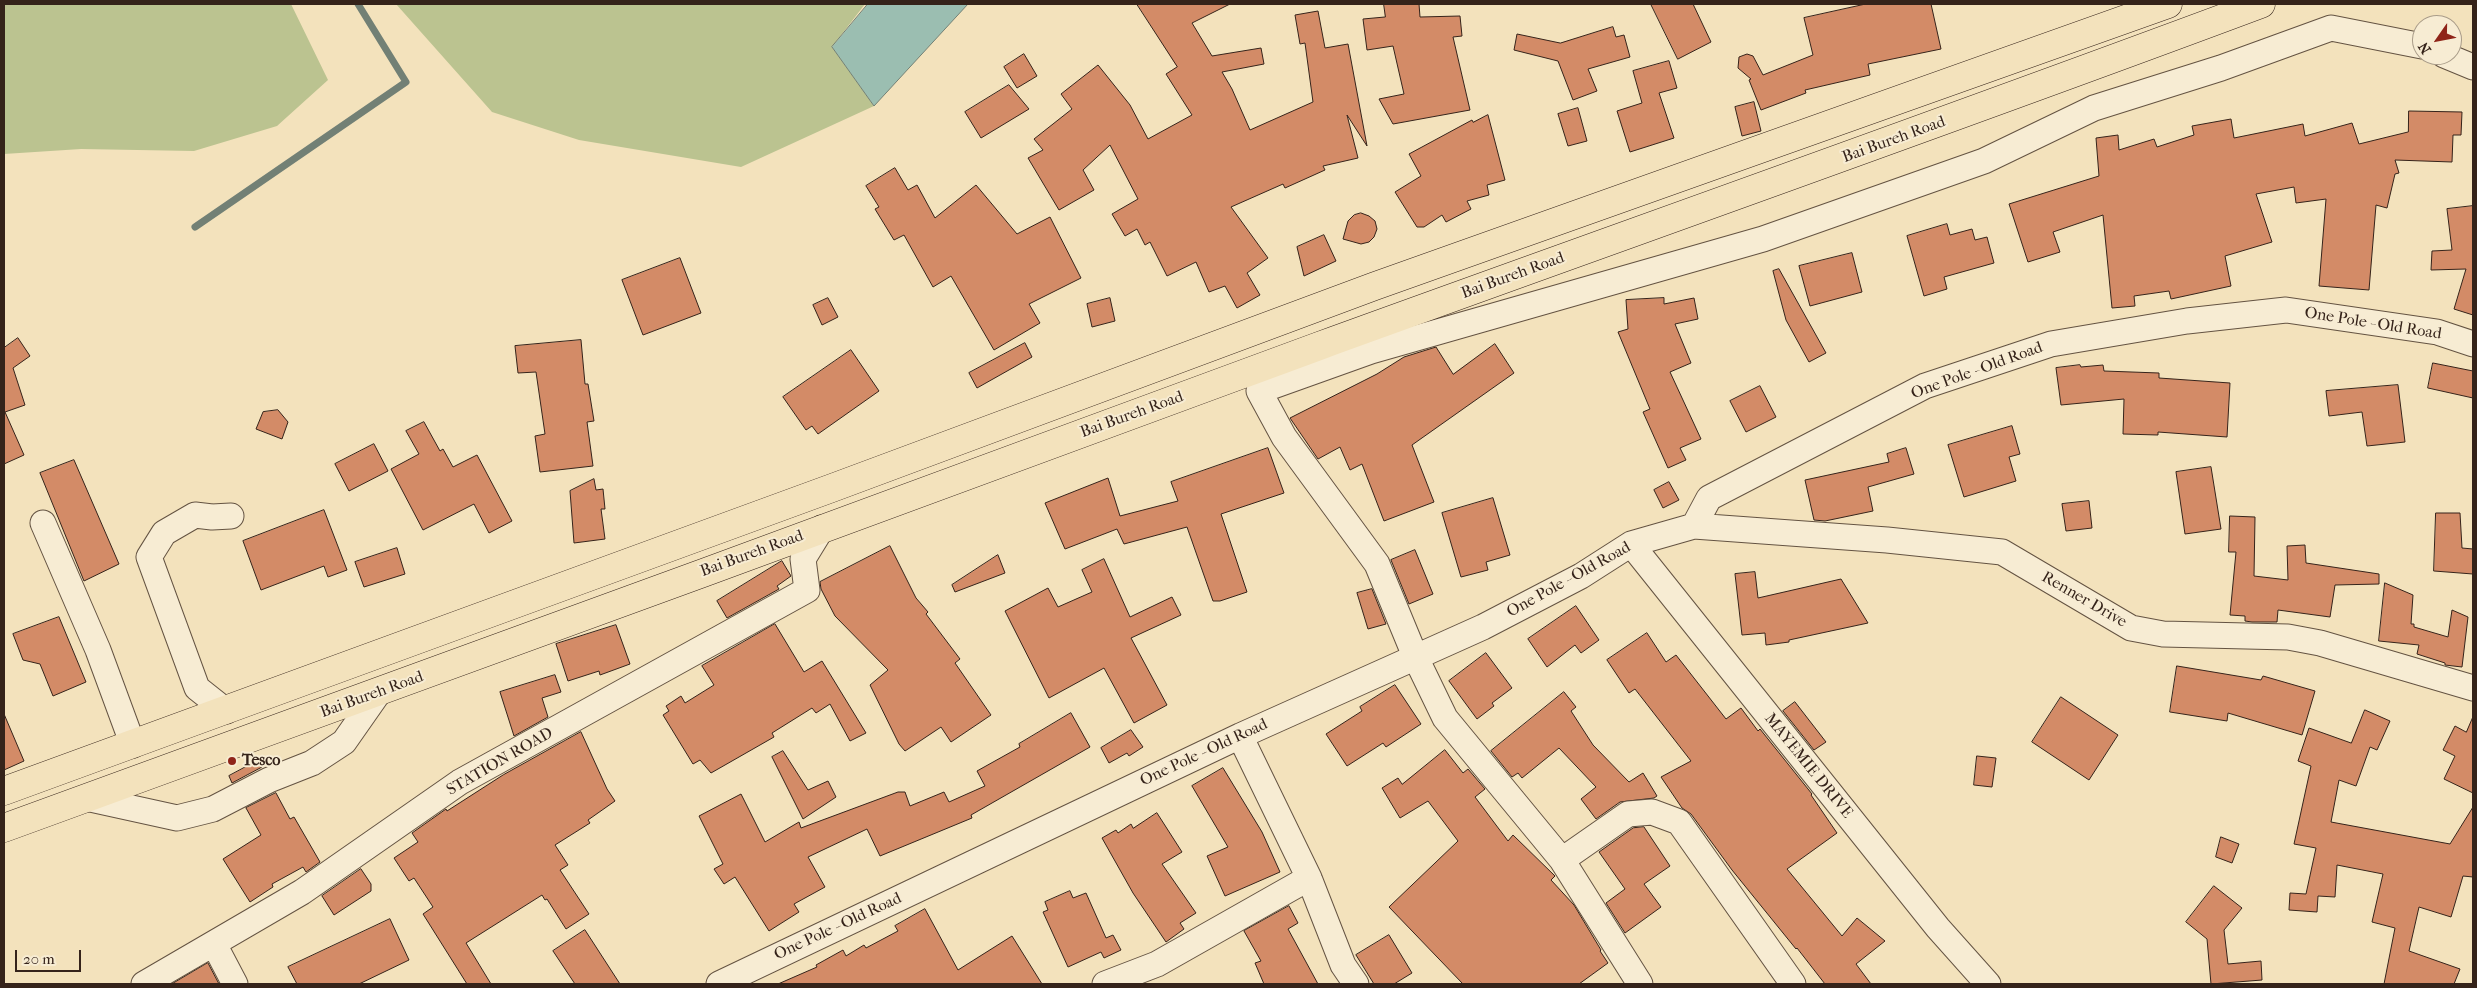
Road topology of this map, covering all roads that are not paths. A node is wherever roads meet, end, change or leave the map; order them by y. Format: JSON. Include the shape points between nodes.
{"nodes":[{"id":1,"x":2168,"y":4,"type":"edge"},
{"id":2,"x":2261,"y":4,"type":"edge"},
{"id":3,"x":2412,"y":44,"type":"edge"},
{"id":4,"x":2473,"y":344,"type":"edge"},
{"id":5,"x":231,"y":516,"type":"dead end"},
{"id":6,"x":43,"y":523,"type":"dead end"},
{"id":7,"x":1694,"y":526,"type":"junction"},
{"id":8,"x":822,"y":528,"type":"junction"},
{"id":9,"x":1631,"y":544,"type":"junction"},
{"id":10,"x":1415,"y":656,"type":"junction"},
{"id":11,"x":2473,"y":688,"type":"edge"},
{"id":12,"x":379,"y":692,"type":"junction"},
{"id":13,"x":226,"y":711,"type":"junction"},
{"id":14,"x":1240,"y":736,"type":"junction"},
{"id":15,"x":133,"y":745,"type":"junction"},
{"id":16,"x":4,"y":791,"type":"edge"},
{"id":17,"x":86,"y":798,"type":"junction"},
{"id":18,"x":4,"y":828,"type":"edge"},
{"id":19,"x":1562,"y":860,"type":"junction"},
{"id":20,"x":1309,"y":878,"type":"junction"},
{"id":21,"x":214,"y":944,"type":"junction"},
{"id":22,"x":144,"y":984,"type":"edge"},
{"id":23,"x":235,"y":984,"type":"edge"},
{"id":24,"x":719,"y":984,"type":"edge"},
{"id":25,"x":1105,"y":984,"type":"edge"},
{"id":26,"x":1356,"y":984,"type":"edge"},
{"id":27,"x":1640,"y":984,"type":"edge"},
{"id":28,"x":1794,"y":984,"type":"edge"},
{"id":29,"x":1988,"y":984,"type":"edge"}],
"edges":[{"from":1,"to":13,"type":"highway","via":[[1375,286]]},
{"from":2,"to":8,"type":"highway","name":"Bai Bureh Road"},
{"from":3,"to":10,"type":"street","via":[[2331,28],[2221,68],[2094,108],[1984,161],[1763,239],[1371,351],[1259,391],[1284,438],[1377,564]]},
{"from":4,"to":7,"type":"street","name":"One Pole - Old Road","via":[[2437,332],[2286,310],[2187,321],[2052,344],[1925,386],[1709,498]]},
{"from":5,"to":13,"type":"street","via":[[212,518],[195,515],[164,533],[149,557],[196,688]]},
{"from":6,"to":15,"type":"street","via":[[98,650]]},
{"from":7,"to":9,"type":"street","name":"One Pole - Old Road"},
{"from":7,"to":11,"type":"street","name":"Renner Drive","via":[[2002,552],[2131,628],[2163,634],[2288,637],[2320,642]]},
{"from":8,"to":12,"type":"highway","name":"Bai Bureh Road"},
{"from":8,"to":21,"type":"street","name":"STATION ROAD","via":[[803,560],[807,590],[460,782],[302,892]]},
{"from":9,"to":10,"type":"street","name":"One Pole - Old Road","via":[[1551,593]]},
{"from":9,"to":29,"type":"street","name":"MAYEMIE DRIVE","via":[[1938,928]]},
{"from":10,"to":14,"type":"street","name":"One Pole - Old Road"},
{"from":10,"to":19,"type":"street","via":[[1445,718]]},
{"from":12,"to":17,"type":"highway","name":"Bai Bureh Road"},
{"from":12,"to":17,"type":"street","via":[[344,742],[312,763],[269,780],[213,810],[177,818]]},
{"from":13,"to":15,"type":"highway"},
{"from":14,"to":20,"type":"street"},
{"from":14,"to":24,"type":"street","name":"One Pole - Old Road"},
{"from":15,"to":16,"type":"highway"},
{"from":17,"to":18,"type":"highway","name":"Bai Bureh Road"},
{"from":19,"to":27,"type":"street"},
{"from":19,"to":28,"type":"street","via":[[1628,814],[1652,812],[1679,822]]},
{"from":20,"to":25,"type":"street","via":[[1157,964]]},
{"from":20,"to":26,"type":"street","via":[[1343,964]]},
{"from":21,"to":22,"type":"street","name":"STATION ROAD"},
{"from":21,"to":23,"type":"street"}]}
